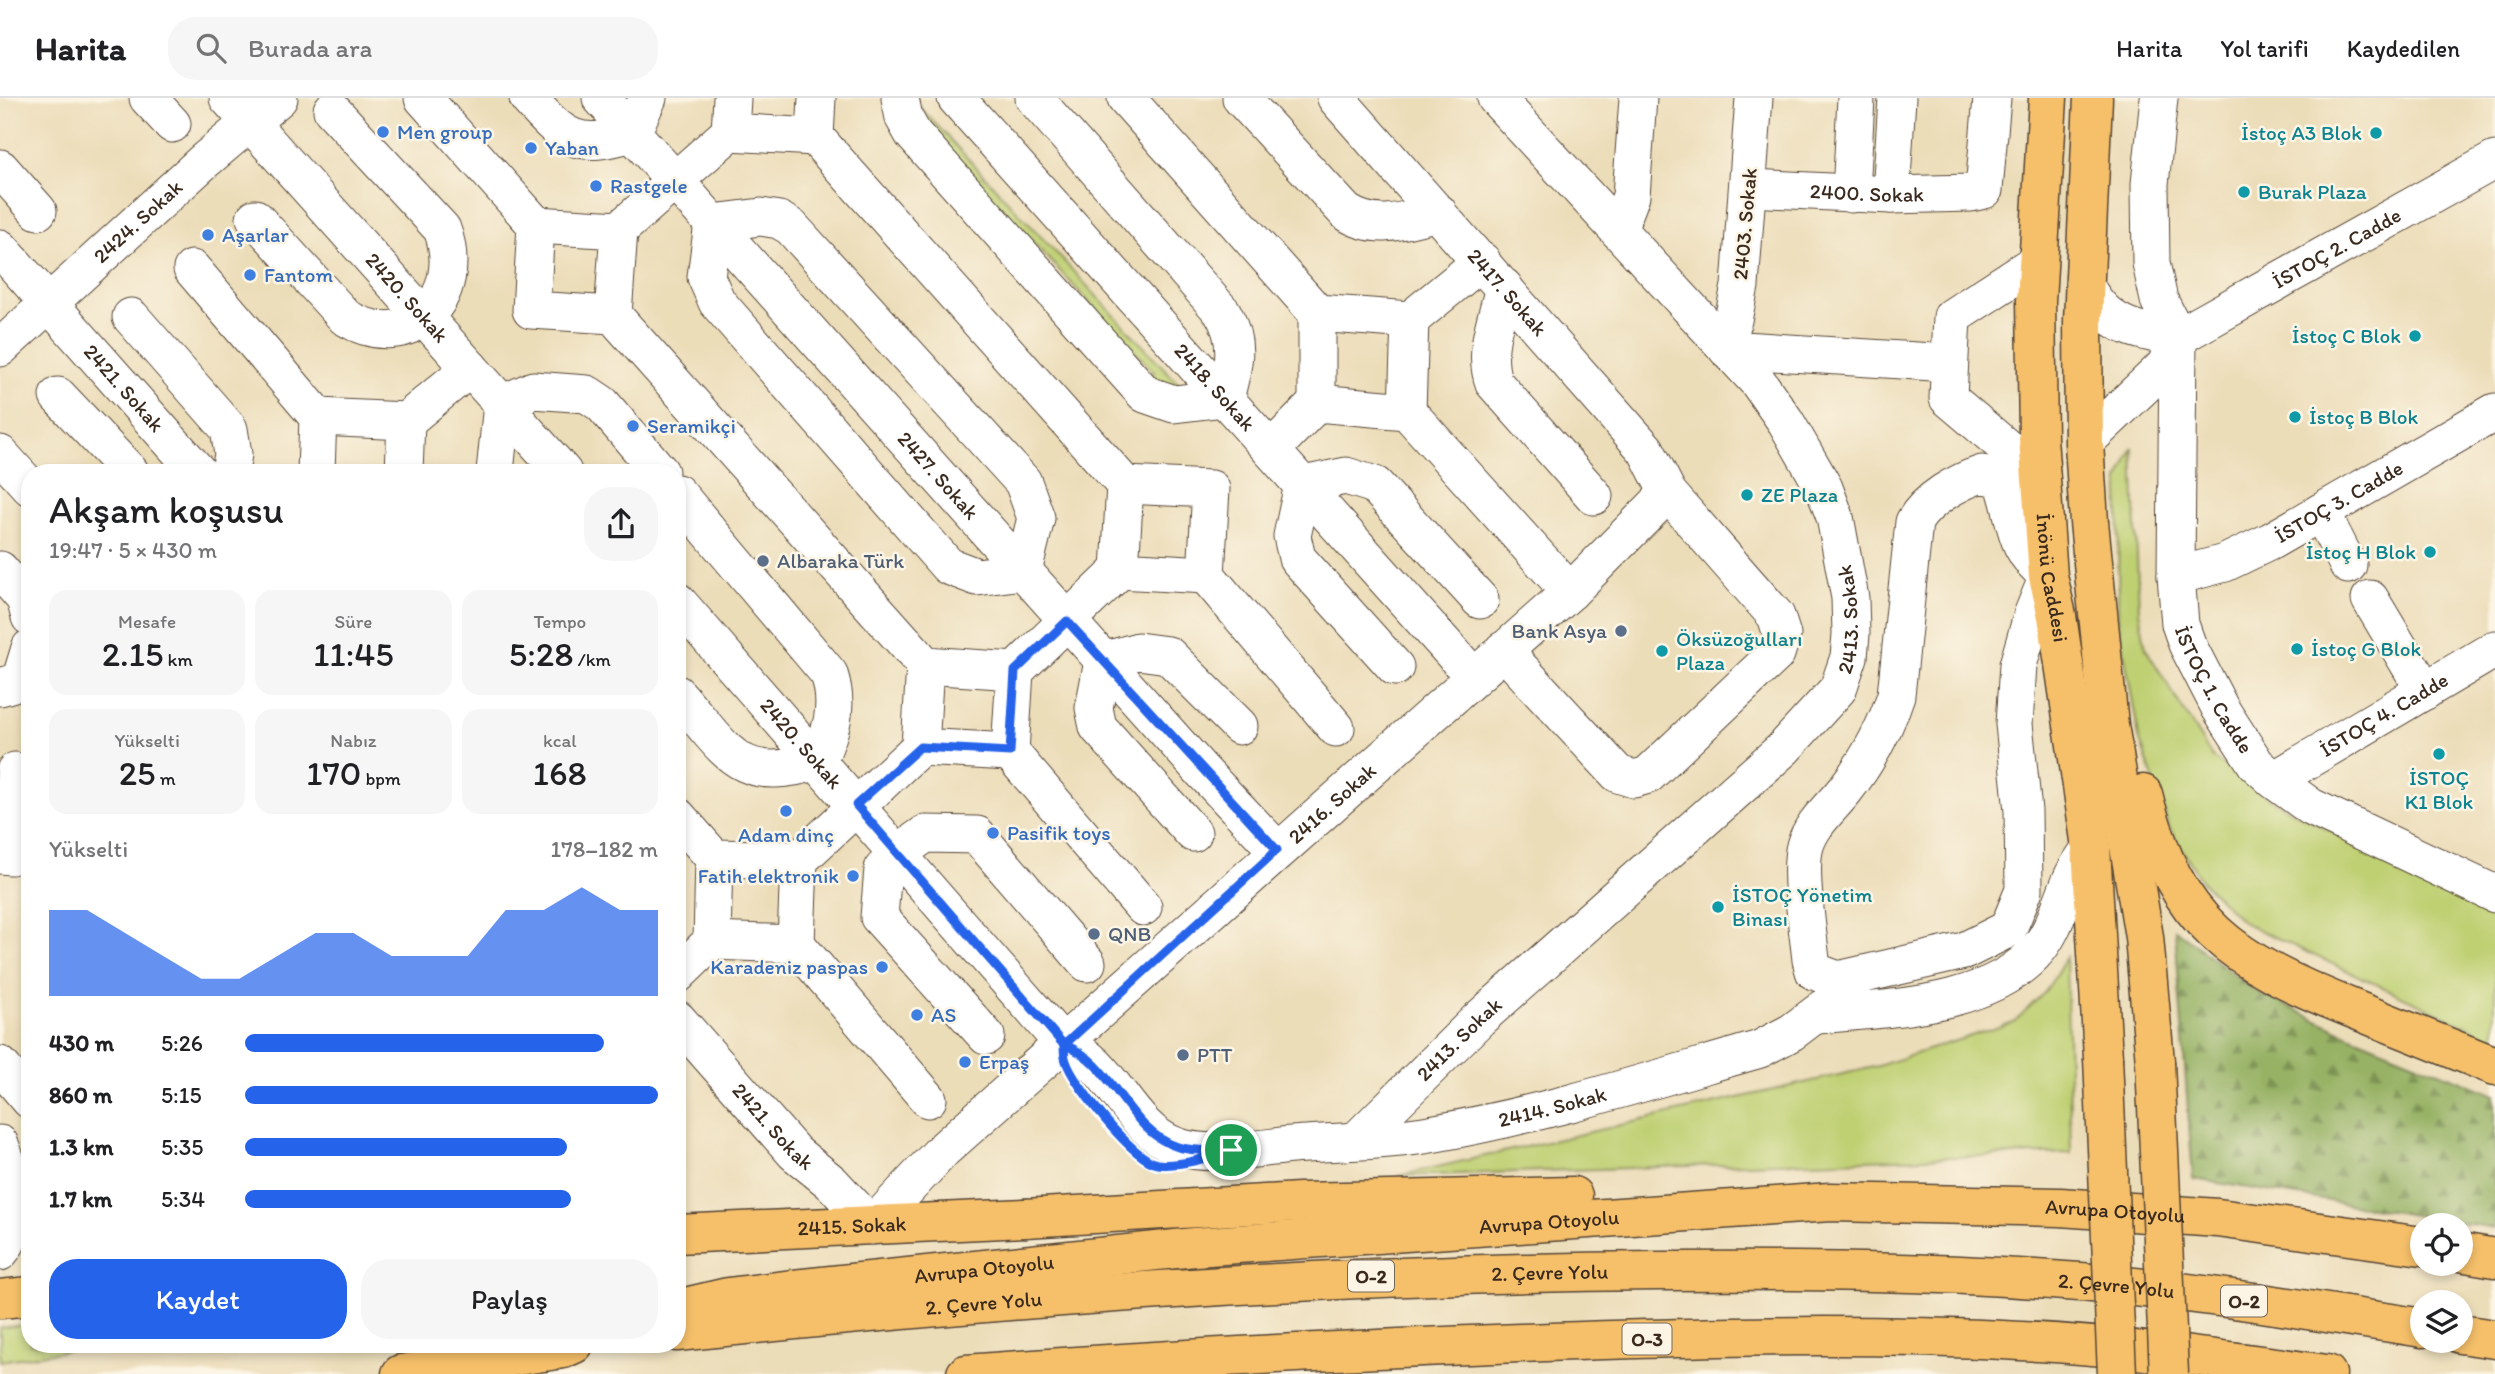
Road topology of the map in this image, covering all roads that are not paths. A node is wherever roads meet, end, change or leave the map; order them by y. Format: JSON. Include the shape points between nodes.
{"nodes":[{"id":1,"x":279,"y":98,"type":"edge"},
{"id":2,"x":423,"y":98,"type":"edge"},
{"id":3,"x":528,"y":98,"type":"edge"},
{"id":4,"x":601,"y":98,"type":"edge"},
{"id":5,"x":648,"y":98,"type":"edge"},
{"id":6,"x":817,"y":98,"type":"edge"},
{"id":7,"x":900,"y":98,"type":"edge"},
{"id":8,"x":956,"y":98,"type":"edge"},
{"id":9,"x":1034,"y":98,"type":"edge"},
{"id":10,"x":1126,"y":98,"type":"edge"},
{"id":11,"x":1241,"y":98,"type":"edge"},
{"id":12,"x":1336,"y":98,"type":"edge"},
{"id":13,"x":1638,"y":98,"type":"edge"},
{"id":14,"x":1754,"y":98,"type":"edge"},
{"id":15,"x":1856,"y":98,"type":"edge"},
{"id":16,"x":1897,"y":98,"type":"edge"},
{"id":17,"x":1992,"y":98,"type":"edge"},
{"id":18,"x":2048,"y":98,"type":"edge"},
{"id":19,"x":2093,"y":98,"type":"edge"},
{"id":20,"x":2158,"y":98,"type":"edge"},
{"id":21,"x":1510,"y":104,"type":"edge"},
{"id":22,"x":239,"y":110,"type":"edge"},
{"id":23,"x":332,"y":110,"type":"dead end"},
{"id":24,"x":731,"y":115,"type":"edge"},
{"id":25,"x":632,"y":133,"type":"junction"},
{"id":26,"x":814,"y":137,"type":"junction"},
{"id":27,"x":2495,"y":160,"type":"edge"},
{"id":28,"x":0,"y":168,"type":"edge"},
{"id":29,"x":676,"y":181,"type":"junction"},
{"id":30,"x":1750,"y":188,"type":"junction"},
{"id":31,"x":1851,"y":194,"type":"junction"},
{"id":32,"x":1891,"y":195,"type":"junction"},
{"id":33,"x":38,"y":211,"type":"dead end"},
{"id":34,"x":1438,"y":212,"type":"junction"},
{"id":35,"x":256,"y":218,"type":"dead end"},
{"id":36,"x":713,"y":223,"type":"junction"},
{"id":37,"x":536,"y":225,"type":"junction"},
{"id":38,"x":619,"y":230,"type":"junction"},
{"id":39,"x":1618,"y":230,"type":"junction"},
{"id":40,"x":0,"y":248,"type":"edge"},
{"id":41,"x":2038,"y":261,"type":"junction"},
{"id":42,"x":192,"y":269,"type":"dead end"},
{"id":43,"x":1493,"y":274,"type":"junction"},
{"id":44,"x":2084,"y":283,"type":"junction"},
{"id":45,"x":50,"y":304,"type":"junction"},
{"id":46,"x":1317,"y":313,"type":"junction"},
{"id":47,"x":613,"y":315,"type":"junction"},
{"id":48,"x":131,"y":317,"type":"dead end"},
{"id":49,"x":425,"y":317,"type":"junction"},
{"id":50,"x":1410,"y":320,"type":"junction"},
{"id":51,"x":2178,"y":337,"type":"junction"},
{"id":52,"x":0,"y":348,"type":"edge"},
{"id":53,"x":1727,"y":349,"type":"junction"},
{"id":54,"x":1950,"y":363,"type":"junction"},
{"id":55,"x":470,"y":368,"type":"junction"},
{"id":56,"x":58,"y":396,"type":"dead end"},
{"id":57,"x":1225,"y":398,"type":"junction"},
{"id":58,"x":1317,"y":403,"type":"junction"},
{"id":59,"x":502,"y":404,"type":"junction"},
{"id":60,"x":1406,"y":411,"type":"junction"},
{"id":61,"x":2495,"y":412,"type":"edge"},
{"id":62,"x":318,"y":417,"type":"junction"},
{"id":63,"x":406,"y":421,"type":"junction"},
{"id":64,"x":2084,"y":443,"type":"junction"},
{"id":65,"x":1271,"y":450,"type":"junction"},
{"id":66,"x":0,"y":454,"type":"edge"},
{"id":67,"x":122,"y":464,"type":"edge"},
{"id":68,"x":191,"y":464,"type":"edge"},
{"id":69,"x":231,"y":464,"type":"edge"},
{"id":70,"x":316,"y":464,"type":"edge"},
{"id":71,"x":404,"y":464,"type":"edge"},
{"id":72,"x":496,"y":464,"type":"edge"},
{"id":73,"x":556,"y":464,"type":"edge"},
{"id":74,"x":653,"y":464,"type":"edge"},
{"id":75,"x":21,"y":477,"type":"edge"},
{"id":76,"x":2041,"y":477,"type":"junction"},
{"id":77,"x":1125,"y":485,"type":"junction"},
{"id":78,"x":1303,"y":485,"type":"junction"},
{"id":79,"x":1668,"y":493,"type":"junction"},
{"id":80,"x":1594,"y":496,"type":"dead end"},
{"id":81,"x":686,"y":504,"type":"edge"},
{"id":82,"x":2321,"y":512,"type":"junction"},
{"id":83,"x":2348,"y":565,"type":"dead end"},
{"id":84,"x":0,"y":570,"type":"edge"},
{"id":85,"x":1120,"y":570,"type":"junction"},
{"id":86,"x":1023,"y":571,"type":"junction"},
{"id":87,"x":1206,"y":575,"type":"junction"},
{"id":88,"x":2048,"y":576,"type":"junction"},
{"id":89,"x":2176,"y":576,"type":"junction"},
{"id":90,"x":1570,"y":592,"type":"junction"},
{"id":91,"x":21,"y":594,"type":"edge"},
{"id":92,"x":2370,"y":599,"type":"dead end"},
{"id":93,"x":1480,"y":600,"type":"dead end"},
{"id":94,"x":686,"y":611,"type":"edge"},
{"id":95,"x":1067,"y":621,"type":"junction"},
{"id":96,"x":2495,"y":649,"type":"edge"},
{"id":97,"x":1503,"y":650,"type":"junction"},
{"id":98,"x":1103,"y":661,"type":"junction"},
{"id":99,"x":925,"y":665,"type":"junction"},
{"id":100,"x":1395,"y":667,"type":"dead end"},
{"id":101,"x":2105,"y":668,"type":"junction"},
{"id":102,"x":1015,"y":671,"type":"junction"},
{"id":103,"x":1474,"y":676,"type":"junction"},
{"id":104,"x":2425,"y":691,"type":"junction"},
{"id":105,"x":686,"y":704,"type":"edge"},
{"id":106,"x":1239,"y":726,"type":"dead end"},
{"id":107,"x":1336,"y":728,"type":"dead end"},
{"id":108,"x":920,"y":747,"type":"junction"},
{"id":109,"x":1010,"y":752,"type":"junction"},
{"id":110,"x":818,"y":761,"type":"junction"},
{"id":111,"x":15,"y":768,"type":"edge"},
{"id":112,"x":2274,"y":780,"type":"junction"},
{"id":113,"x":856,"y":805,"type":"junction"},
{"id":114,"x":686,"y":826,"type":"edge"},
{"id":115,"x":1193,"y":833,"type":"dead end"},
{"id":116,"x":2091,"y":847,"type":"junction"},
{"id":117,"x":1277,"y":850,"type":"junction"},
{"id":118,"x":898,"y":853,"type":"junction"},
{"id":119,"x":0,"y":855,"type":"edge"},
{"id":120,"x":714,"y":858,"type":"junction"},
{"id":121,"x":799,"y":860,"type":"junction"},
{"id":122,"x":2491,"y":888,"type":"edge"},
{"id":123,"x":1143,"y":907,"type":"dead end"},
{"id":124,"x":712,"y":941,"type":"junction"},
{"id":125,"x":796,"y":944,"type":"junction"},
{"id":126,"x":1087,"y":963,"type":"dead end"},
{"id":127,"x":686,"y":966,"type":"edge"},
{"id":128,"x":1838,"y":980,"type":"junction"},
{"id":129,"x":1818,"y":1015,"type":"junction"},
{"id":130,"x":686,"y":1029,"type":"edge"},
{"id":131,"x":986,"y":1036,"type":"dead end"},
{"id":132,"x":1064,"y":1045,"type":"junction"},
{"id":133,"x":0,"y":1065,"type":"edge"},
{"id":134,"x":2495,"y":1066,"type":"edge"},
{"id":135,"x":21,"y":1090,"type":"edge"},
{"id":136,"x":928,"y":1099,"type":"dead end"},
{"id":137,"x":1358,"y":1139,"type":"junction"},
{"id":138,"x":0,"y":1144,"type":"edge"},
{"id":139,"x":1231,"y":1150,"type":"joint"},
{"id":140,"x":1830,"y":1202,"type":"junction"},
{"id":141,"x":872,"y":1226,"type":"junction"},
{"id":142,"x":686,"y":1234,"type":"edge"},
{"id":143,"x":2410,"y":1244,"type":"edge"},
{"id":144,"x":0,"y":1252,"type":"edge"},
{"id":145,"x":2473,"y":1254,"type":"edge"},
{"id":146,"x":2495,"y":1258,"type":"edge"},
{"id":147,"x":21,"y":1297,"type":"edge"},
{"id":148,"x":0,"y":1300,"type":"edge"},
{"id":149,"x":686,"y":1307,"type":"edge"},
{"id":150,"x":2410,"y":1326,"type":"edge"},
{"id":151,"x":686,"y":1331,"type":"edge"},
{"id":152,"x":2473,"y":1336,"type":"edge"},
{"id":153,"x":2495,"y":1339,"type":"edge"},
{"id":154,"x":533,"y":1353,"type":"edge"},
{"id":155,"x":401,"y":1374,"type":"edge"},
{"id":156,"x":966,"y":1374,"type":"edge"},
{"id":157,"x":2116,"y":1374,"type":"edge"},
{"id":158,"x":2169,"y":1374,"type":"edge"},
{"id":159,"x":2327,"y":1374,"type":"edge"}],
"edges":[{"from":1,"to":22,"type":"street","name":"2424. Sokak"},
{"from":2,"to":37,"type":"street"},
{"from":3,"to":25,"type":"street","via":[[552,126],[573,137],[601,142]]},
{"from":4,"to":25,"type":"street","name":"2427. Sokak"},
{"from":5,"to":25,"type":"street"},
{"from":6,"to":26,"type":"street"},
{"from":7,"to":57,"type":"street","via":[[904,118],[914,134],[1145,394],[1174,404]]},
{"from":8,"to":57,"type":"street","name":"2418. Sokak"},
{"from":9,"to":57,"type":"street","via":[[1223,313],[1235,350]]},
{"from":10,"to":46,"type":"street"},
{"from":11,"to":34,"type":"street","via":[[1357,219],[1390,224]]},
{"from":12,"to":34,"type":"street","name":"2417. Sokak"},
{"from":13,"to":39,"type":"street","via":[[1631,196]]},
{"from":14,"to":30,"type":"street","name":"2403. Sokak"},
{"from":15,"to":31,"type":"street"},
{"from":16,"to":32,"type":"street"},
{"from":17,"to":32,"type":"street","name":"2400. Sokak","via":[[1984,190]]},
{"from":18,"to":41,"type":"main road","name":"İnönü Caddesi"},
{"from":19,"to":44,"type":"main road"},
{"from":20,"to":51,"type":"street","via":[[2150,184],[2151,263],[2160,300]]},
{"from":21,"to":39,"type":"street","name":"2413. Sokak"},
{"from":22,"to":45,"type":"street","name":"2424. Sokak"},
{"from":22,"to":49,"type":"street","name":"2420. Sokak"},
{"from":23,"to":49,"type":"street","via":[[442,229],[449,272],[445,287]]},
{"from":24,"to":26,"type":"street"},
{"from":24,"to":29,"type":"street"},
{"from":25,"to":29,"type":"street","name":"2427. Sokak"},
{"from":26,"to":77,"type":"street"},
{"from":27,"to":51,"type":"street","name":"İSTOÇ 2. Cadde"},
{"from":28,"to":33,"type":"street"},
{"from":29,"to":36,"type":"street","name":"2427. Sokak"},
{"from":29,"to":38,"type":"street"},
{"from":30,"to":31,"type":"street","name":"2400. Sokak"},
{"from":30,"to":53,"type":"street","name":"2403. Sokak","via":[[1740,286]]},
{"from":31,"to":32,"type":"street","name":"2400. Sokak"},
{"from":34,"to":43,"type":"street","name":"2417. Sokak"},
{"from":35,"to":49,"type":"street","via":[[356,324],[396,331]]},
{"from":36,"to":86,"type":"street","name":"2427. Sokak"},
{"from":36,"to":86,"type":"street","via":[[706,277],[717,302],[948,566],[977,577]]},
{"from":36,"to":86,"type":"street","via":[[761,217],[792,227],[1023,482],[1036,518]]},
{"from":37,"to":38,"type":"street"},
{"from":37,"to":47,"type":"street","via":[[531,310]]},
{"from":38,"to":47,"type":"street"},
{"from":39,"to":53,"type":"street","name":"2413. Sokak"},
{"from":40,"to":45,"type":"street","name":"2421. Sokak"},
{"from":41,"to":54,"type":"street","via":[[1952,317]]},
{"from":41,"to":76,"type":"main road","name":"İnönü Caddesi","via":[[2035,381]]},
{"from":42,"to":62,"type":"street"},
{"from":43,"to":50,"type":"street"},
{"from":43,"to":79,"type":"street","name":"2417. Sokak","via":[[1646,450]]},
{"from":43,"to":80,"type":"street","via":[[1489,371],[1494,383]]},
{"from":44,"to":51,"type":"street","via":[[2094,305],[2117,322]]},
{"from":44,"to":64,"type":"main road"},
{"from":45,"to":52,"type":"street","name":"2424. Sokak"},
{"from":45,"to":68,"type":"street","name":"2421. Sokak"},
{"from":46,"to":50,"type":"street"},
{"from":46,"to":58,"type":"street"},
{"from":47,"to":99,"type":"street"},
{"from":48,"to":69,"type":"street","via":[[229,429]]},
{"from":49,"to":55,"type":"street","name":"2420. Sokak"},
{"from":50,"to":60,"type":"street"},
{"from":51,"to":64,"type":"street","via":[[2165,366]]},
{"from":51,"to":89,"type":"street","name":"İSTOÇ 1. Cadde"},
{"from":53,"to":54,"type":"street"},
{"from":53,"to":137,"type":"street","name":"2413. Sokak","via":[[1786,422],[1824,488],[1835,517],[1851,622],[1849,657],[1838,689],[1783,749],[1479,1019]]},
{"from":54,"to":76,"type":"street","via":[[1948,398]]},
{"from":55,"to":59,"type":"street","name":"2420. Sokak"},
{"from":55,"to":63,"type":"street"},
{"from":56,"to":67,"type":"street"},
{"from":57,"to":65,"type":"street","name":"2418. Sokak"},
{"from":58,"to":60,"type":"street"},
{"from":58,"to":65,"type":"street"},
{"from":59,"to":72,"type":"street"},
{"from":59,"to":73,"type":"street","name":"2420. Sokak"},
{"from":59,"to":74,"type":"street","via":[[533,390],[587,394],[602,404]]},
{"from":60,"to":90,"type":"street"},
{"from":61,"to":82,"type":"street","name":"İSTOÇ 3. Cadde"},
{"from":62,"to":63,"type":"street"},
{"from":62,"to":70,"type":"street"},
{"from":63,"to":71,"type":"street"},
{"from":64,"to":101,"type":"main road"},
{"from":65,"to":78,"type":"street","name":"2418. Sokak"},
{"from":66,"to":75,"type":"street"},
{"from":76,"to":88,"type":"main road","name":"İnönü Caddesi"},
{"from":77,"to":85,"type":"street"},
{"from":77,"to":87,"type":"street","via":[[1211,489]]},
{"from":78,"to":93,"type":"street","via":[[1346,476],[1375,485]]},
{"from":78,"to":100,"type":"street","via":[[1293,536],[1297,558]]},
{"from":78,"to":103,"type":"street","name":"2418. Sokak"},
{"from":79,"to":90,"type":"street","name":"2416. Sokak"},
{"from":79,"to":97,"type":"street","name":"2417. Sokak","via":[[1776,616],[1782,635],[1776,654],[1648,775],[1634,779],[1619,774]]},
{"from":81,"to":110,"type":"street","via":[[829,674],[835,716]]},
{"from":82,"to":83,"type":"street"},
{"from":82,"to":89,"type":"street","name":"İSTOÇ 3. Cadde","via":[[2225,563]]},
{"from":84,"to":91,"type":"street"},
{"from":85,"to":87,"type":"street"},
{"from":85,"to":95,"type":"street"},
{"from":86,"to":95,"type":"street","name":"2427. Sokak"},
{"from":87,"to":107,"type":"street"},
{"from":88,"to":116,"type":"main road","name":"İnönü Caddesi"},
{"from":88,"to":128,"type":"street","via":[[2018,665],[2014,724],[2023,811],[2024,890],[2008,929],[1964,951]]},
{"from":88,"to":128,"type":"street","via":[[2021,549],[2004,484],[1998,478],[1982,474],[1961,481],[1920,512],[1914,522],[1903,646],[1892,708],[1873,747],[1847,788],[1810,831],[1803,850],[1811,960],[1814,971]]},
{"from":89,"to":112,"type":"street","name":"İSTOÇ 1. Cadde","via":[[2179,624],[2204,679],[2256,764]]},
{"from":90,"to":97,"type":"street","name":"2416. Sokak"},
{"from":92,"to":104,"type":"street"},
{"from":94,"to":110,"type":"street","name":"2420. Sokak"},
{"from":95,"to":98,"type":"street","name":"2427. Sokak"},
{"from":95,"to":102,"type":"street"},
{"from":96,"to":104,"type":"street","name":"İSTOÇ 4. Cadde"},
{"from":97,"to":103,"type":"street","name":"2416. Sokak"},
{"from":98,"to":106,"type":"street","via":[[1138,651],[1168,655]]},
{"from":98,"to":115,"type":"street","via":[[1094,708],[1098,727]]},
{"from":98,"to":117,"type":"street","name":"2427. Sokak"},
{"from":99,"to":102,"type":"street"},
{"from":99,"to":108,"type":"street"},
{"from":101,"to":134,"type":"main road","via":[[2161,858],[2206,924],[2236,953],[2290,983]]},
{"from":101,"to":158,"type":"main road","bridge":true,"via":[[2109,725],[2144,937],[2155,1062]]},
{"from":102,"to":109,"type":"street"},
{"from":103,"to":117,"type":"street","name":"2416. Sokak"},
{"from":104,"to":112,"type":"street","name":"İSTOÇ 4. Cadde"},
{"from":105,"to":110,"type":"street","via":[[740,764],[782,771]]},
{"from":108,"to":109,"type":"street"},
{"from":108,"to":113,"type":"street"},
{"from":109,"to":123,"type":"street"},
{"from":110,"to":113,"type":"street","name":"2420. Sokak"},
{"from":111,"to":119,"type":"street","via":[[10,856]]},
{"from":112,"to":122,"type":"street","name":"İSTOÇ 1. Cadde","via":[[2311,807]]},
{"from":113,"to":118,"type":"street","name":"2420. Sokak"},
{"from":113,"to":121,"type":"street"},
{"from":114,"to":120,"type":"street"},
{"from":116,"to":129,"type":"street","via":[[2040,947],[1999,982],[1953,997]]},
{"from":116,"to":157,"type":"main road","name":"İnönü Caddesi","bridge":true},
{"from":117,"to":132,"type":"street","name":"2416. Sokak"},
{"from":118,"to":126,"type":"street","via":[[925,834],[977,835]]},
{"from":118,"to":131,"type":"street","via":[[883,869],[879,917]]},
{"from":118,"to":132,"type":"street","name":"2420. Sokak"},
{"from":120,"to":121,"type":"street"},
{"from":120,"to":124,"type":"street"},
{"from":121,"to":125,"type":"street"},
{"from":124,"to":125,"type":"street"},
{"from":124,"to":127,"type":"street"},
{"from":125,"to":136,"type":"street"},
{"from":128,"to":129,"type":"street","name":"2414. Sokak","via":[[1832,1002]]},
{"from":129,"to":137,"type":"street","name":"2414. Sokak","via":[[1760,1049],[1656,1079],[1429,1134]]},
{"from":130,"to":141,"type":"street","name":"2421. Sokak","via":[[795,1153],[832,1183]]},
{"from":132,"to":139,"type":"street","name":"2420. Sokak","via":[[1078,1049],[1093,1063],[1152,1135],[1180,1148]]},
{"from":132,"to":141,"type":"street","name":"2416. Sokak","via":[[943,1150]]},
{"from":133,"to":135,"type":"street"},
{"from":137,"to":139,"type":"street","name":"2414. Sokak"},
{"from":138,"to":144,"type":"street","via":[[14,1194],[13,1224]]},
{"from":140,"to":141,"type":"main road","name":"2415. Sokak","via":[[1753,1193],[1299,1202]]},
{"from":140,"to":143,"type":"main road","name":"Avrupa Otoyolu","via":[[2060,1207],[2218,1218]]},
{"from":140,"to":149,"type":"main road","name":"Avrupa Otoyolu","via":[[1195,1247],[801,1288]]},
{"from":141,"to":142,"type":"main road","name":"2415. Sokak"},
{"from":145,"to":146,"type":"main road"},
{"from":147,"to":148,"type":"main road"},
{"from":150,"to":151,"type":"main road","name":"2. Çevre Yolu","number":"O-2","via":[[2210,1296],[2066,1281],[1737,1270],[1251,1282]]},
{"from":152,"to":153,"type":"main road"},
{"from":154,"to":155,"type":"main road"},
{"from":156,"to":159,"type":"main road","number":"O-3","via":[[1220,1355],[1609,1339],[1848,1336],[2022,1341]]}]}
